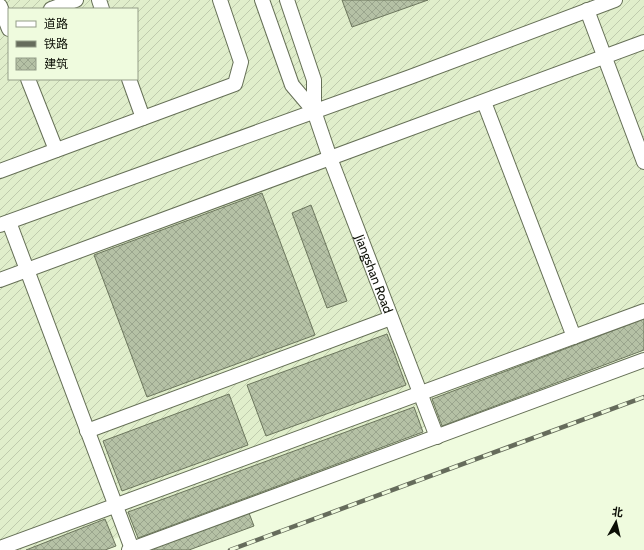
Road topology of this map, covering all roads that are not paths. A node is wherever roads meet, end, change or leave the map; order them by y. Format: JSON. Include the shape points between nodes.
{"nodes":[{"id":1,"x":76,"y":0,"type":"edge"},
{"id":2,"x":220,"y":0,"type":"edge"},
{"id":3,"x":262,"y":0,"type":"edge"},
{"id":4,"x":287,"y":0,"type":"edge"},
{"id":5,"x":615,"y":0,"type":"edge"},
{"id":6,"x":0,"y":6,"type":"edge"},
{"id":7,"x":54,"y":8,"type":"edge"},
{"id":8,"x":587,"y":10,"type":"junction"},
{"id":9,"x":6,"y":26,"type":"edge"},
{"id":10,"x":644,"y":42,"type":"edge"},
{"id":11,"x":605,"y":57,"type":"junction"},
{"id":12,"x":28,"y":80,"type":"edge"},
{"id":13,"x":129,"y":80,"type":"edge"},
{"id":14,"x":484,"y":102,"type":"junction"},
{"id":15,"x":314,"y":111,"type":"junction"},
{"id":16,"x":143,"y":118,"type":"junction"},
{"id":17,"x":56,"y":150,"type":"junction"},
{"id":18,"x":330,"y":158,"type":"junction"},
{"id":19,"x":644,"y":162,"type":"edge"},
{"id":20,"x":0,"y":171,"type":"edge"},
{"id":21,"x":5,"y":223,"type":"edge"},
{"id":22,"x":28,"y":270,"type":"junction"},
{"id":23,"x":0,"y":280,"type":"edge"},
{"id":24,"x":644,"y":311,"type":"edge"},
{"id":25,"x":391,"y":318,"type":"junction"},
{"id":26,"x":574,"y":337,"type":"junction"},
{"id":27,"x":644,"y":360,"type":"edge"},
{"id":28,"x":420,"y":394,"type":"junction"},
{"id":29,"x":88,"y":431,"type":"junction"},
{"id":30,"x":437,"y":436,"type":"junction"},
{"id":31,"x":116,"y":506,"type":"junction"},
{"id":32,"x":0,"y":548,"type":"edge"},
{"id":33,"x":130,"y":549,"type":"edge"}],
"edges":[{"from":1,"to":7,"type":"street"},
{"from":2,"to":16,"type":"street","via":[[241,62],[235,84]]},
{"from":3,"to":15,"type":"street","name":"Jiangshan Road","via":[[292,85]]},
{"from":4,"to":15,"type":"street","name":"Jiangshan Road","via":[[314,80]]},
{"from":5,"to":8,"type":"street"},
{"from":6,"to":9,"type":"street"},
{"from":8,"to":11,"type":"street"},
{"from":8,"to":15,"type":"street"},
{"from":10,"to":11,"type":"street"},
{"from":11,"to":14,"type":"street"},
{"from":11,"to":19,"type":"street"},
{"from":12,"to":17,"type":"street"},
{"from":13,"to":16,"type":"street"},
{"from":14,"to":18,"type":"street"},
{"from":14,"to":26,"type":"street"},
{"from":15,"to":18,"type":"street","name":"Jiangshan Road"},
{"from":15,"to":21,"type":"street"},
{"from":16,"to":17,"type":"street"},
{"from":17,"to":20,"type":"street"},
{"from":18,"to":22,"type":"street"},
{"from":18,"to":25,"type":"street","name":"Jiangshan Road"},
{"from":21,"to":22,"type":"street"},
{"from":22,"to":23,"type":"street"},
{"from":22,"to":29,"type":"street"},
{"from":24,"to":26,"type":"street"},
{"from":25,"to":28,"type":"street","name":"Jiangshan Road"},
{"from":25,"to":29,"type":"street"},
{"from":26,"to":28,"type":"street"},
{"from":27,"to":30,"type":"street"},
{"from":28,"to":30,"type":"street","name":"Jiangshan Road"},
{"from":28,"to":31,"type":"street"},
{"from":29,"to":31,"type":"street"},
{"from":30,"to":33,"type":"street"},
{"from":31,"to":32,"type":"street"},
{"from":31,"to":33,"type":"street"}]}
